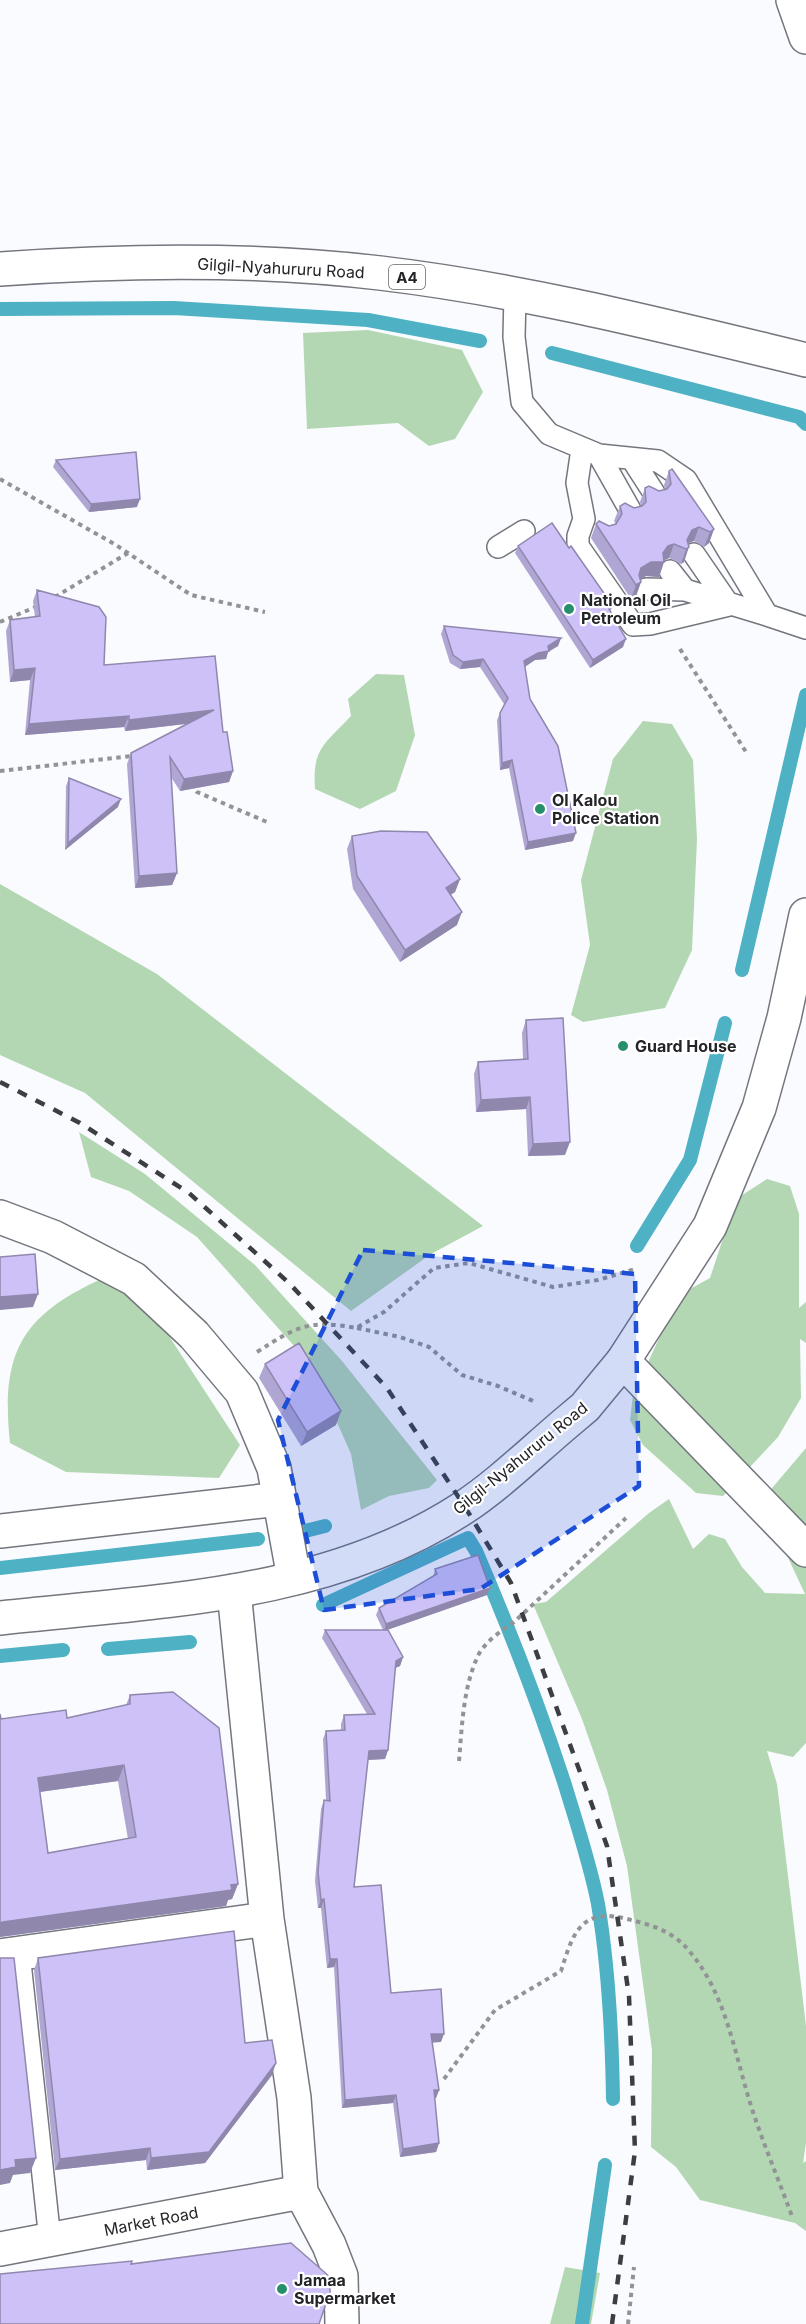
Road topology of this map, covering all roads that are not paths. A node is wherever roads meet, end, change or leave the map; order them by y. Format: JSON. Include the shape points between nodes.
{"nodes":[{"id":1,"x":793,"y":0,"type":"edge"},
{"id":2,"x":806,"y":37,"type":"edge"},
{"id":3,"x":0,"y":269,"type":"edge"},
{"id":4,"x":515,"y":295,"type":"junction"},
{"id":5,"x":806,"y":360,"type":"edge"},
{"id":6,"x":591,"y":452,"type":"junction"},
{"id":7,"x":632,"y":459,"type":"junction"},
{"id":8,"x":577,"y":483,"type":"junction"},
{"id":9,"x":654,"y":493,"type":"edge"},
{"id":10,"x":630,"y":510,"type":"edge"},
{"id":11,"x":604,"y":528,"type":"edge"},
{"id":12,"x":524,"y":531,"type":"dead end"},
{"id":13,"x":498,"y":547,"type":"dead end"},
{"id":14,"x":694,"y":554,"type":"dead end"},
{"id":15,"x":670,"y":571,"type":"dead end"},
{"id":16,"x":646,"y":589,"type":"dead end"},
{"id":17,"x":685,"y":590,"type":"junction"},
{"id":18,"x":729,"y":605,"type":"junction"},
{"id":19,"x":767,"y":615,"type":"junction"},
{"id":20,"x":806,"y":628,"type":"edge"},
{"id":21,"x":806,"y":915,"type":"edge"},
{"id":22,"x":0,"y":1217,"type":"edge"},
{"id":23,"x":623,"y":1361,"type":"junction"},
{"id":24,"x":280,"y":1499,"type":"junction"},
{"id":25,"x":0,"y":1530,"type":"edge"},
{"id":26,"x":806,"y":1550,"type":"edge"},
{"id":27,"x":294,"y":1578,"type":"junction"},
{"id":28,"x":234,"y":1591,"type":"junction"},
{"id":29,"x":0,"y":1618,"type":"edge"},
{"id":30,"x":267,"y":1919,"type":"junction"},
{"id":31,"x":10,"y":1954,"type":"edge"},
{"id":32,"x":301,"y":2192,"type":"junction"},
{"id":33,"x":50,"y":2240,"type":"junction"},
{"id":34,"x":0,"y":2249,"type":"edge"},
{"id":35,"x":342,"y":2324,"type":"edge"}],
"edges":[{"from":1,"to":2,"type":"main road"},
{"from":3,"to":4,"type":"main road","name":"Gilgil-Nyahururu Road","number":"A4","via":[[94,263],[262,263],[381,273]]},
{"from":4,"to":5,"type":"main road","name":"Gilgil-Nyahururu Road","number":"A4","via":[[562,301]]},
{"from":4,"to":6,"type":"lane","via":[[514,337],[522,402],[549,434]]},
{"from":6,"to":7,"type":"lane"},
{"from":6,"to":8,"type":"lane"},
{"from":6,"to":10,"type":"lane"},
{"from":7,"to":9,"type":"lane"},
{"from":7,"to":19,"type":"lane","via":[[658,461],[686,480]]},
{"from":8,"to":11,"type":"lane"},
{"from":8,"to":18,"type":"lane","via":[[584,519],[578,546],[633,625]]},
{"from":12,"to":13,"type":"lane"},
{"from":14,"to":18,"type":"lane"},
{"from":15,"to":17,"type":"lane"},
{"from":16,"to":17,"type":"lane"},
{"from":17,"to":18,"type":"lane"},
{"from":18,"to":19,"type":"lane"},
{"from":19,"to":20,"type":"lane"},
{"from":21,"to":23,"type":"main road","name":"Gilgil-Nyahururu Road","via":[[759,1108],[711,1226]]},
{"from":22,"to":24,"type":"main road","via":[[53,1237],[134,1279],[194,1335],[242,1392],[274,1468]]},
{"from":23,"to":26,"type":"main road"},
{"from":23,"to":27,"type":"main road","name":"Gilgil-Nyahururu Road","via":[[585,1407],[465,1507],[372,1555]]},
{"from":24,"to":25,"type":"main road"},
{"from":24,"to":27,"type":"main road"},
{"from":27,"to":28,"type":"main road","name":"Gilgil-Nyahururu Road"},
{"from":28,"to":29,"type":"main road","name":"Gilgil-Nyahururu Road"},
{"from":28,"to":30,"type":"main road"},
{"from":30,"to":31,"type":"main road"},
{"from":30,"to":32,"type":"main road","via":[[294,2098]]},
{"from":31,"to":33,"type":"lane"},
{"from":32,"to":33,"type":"main road","name":"Market Road"},
{"from":32,"to":35,"type":"main road","via":[[341,2276]]},
{"from":33,"to":34,"type":"main road","name":"Market Road"}]}
